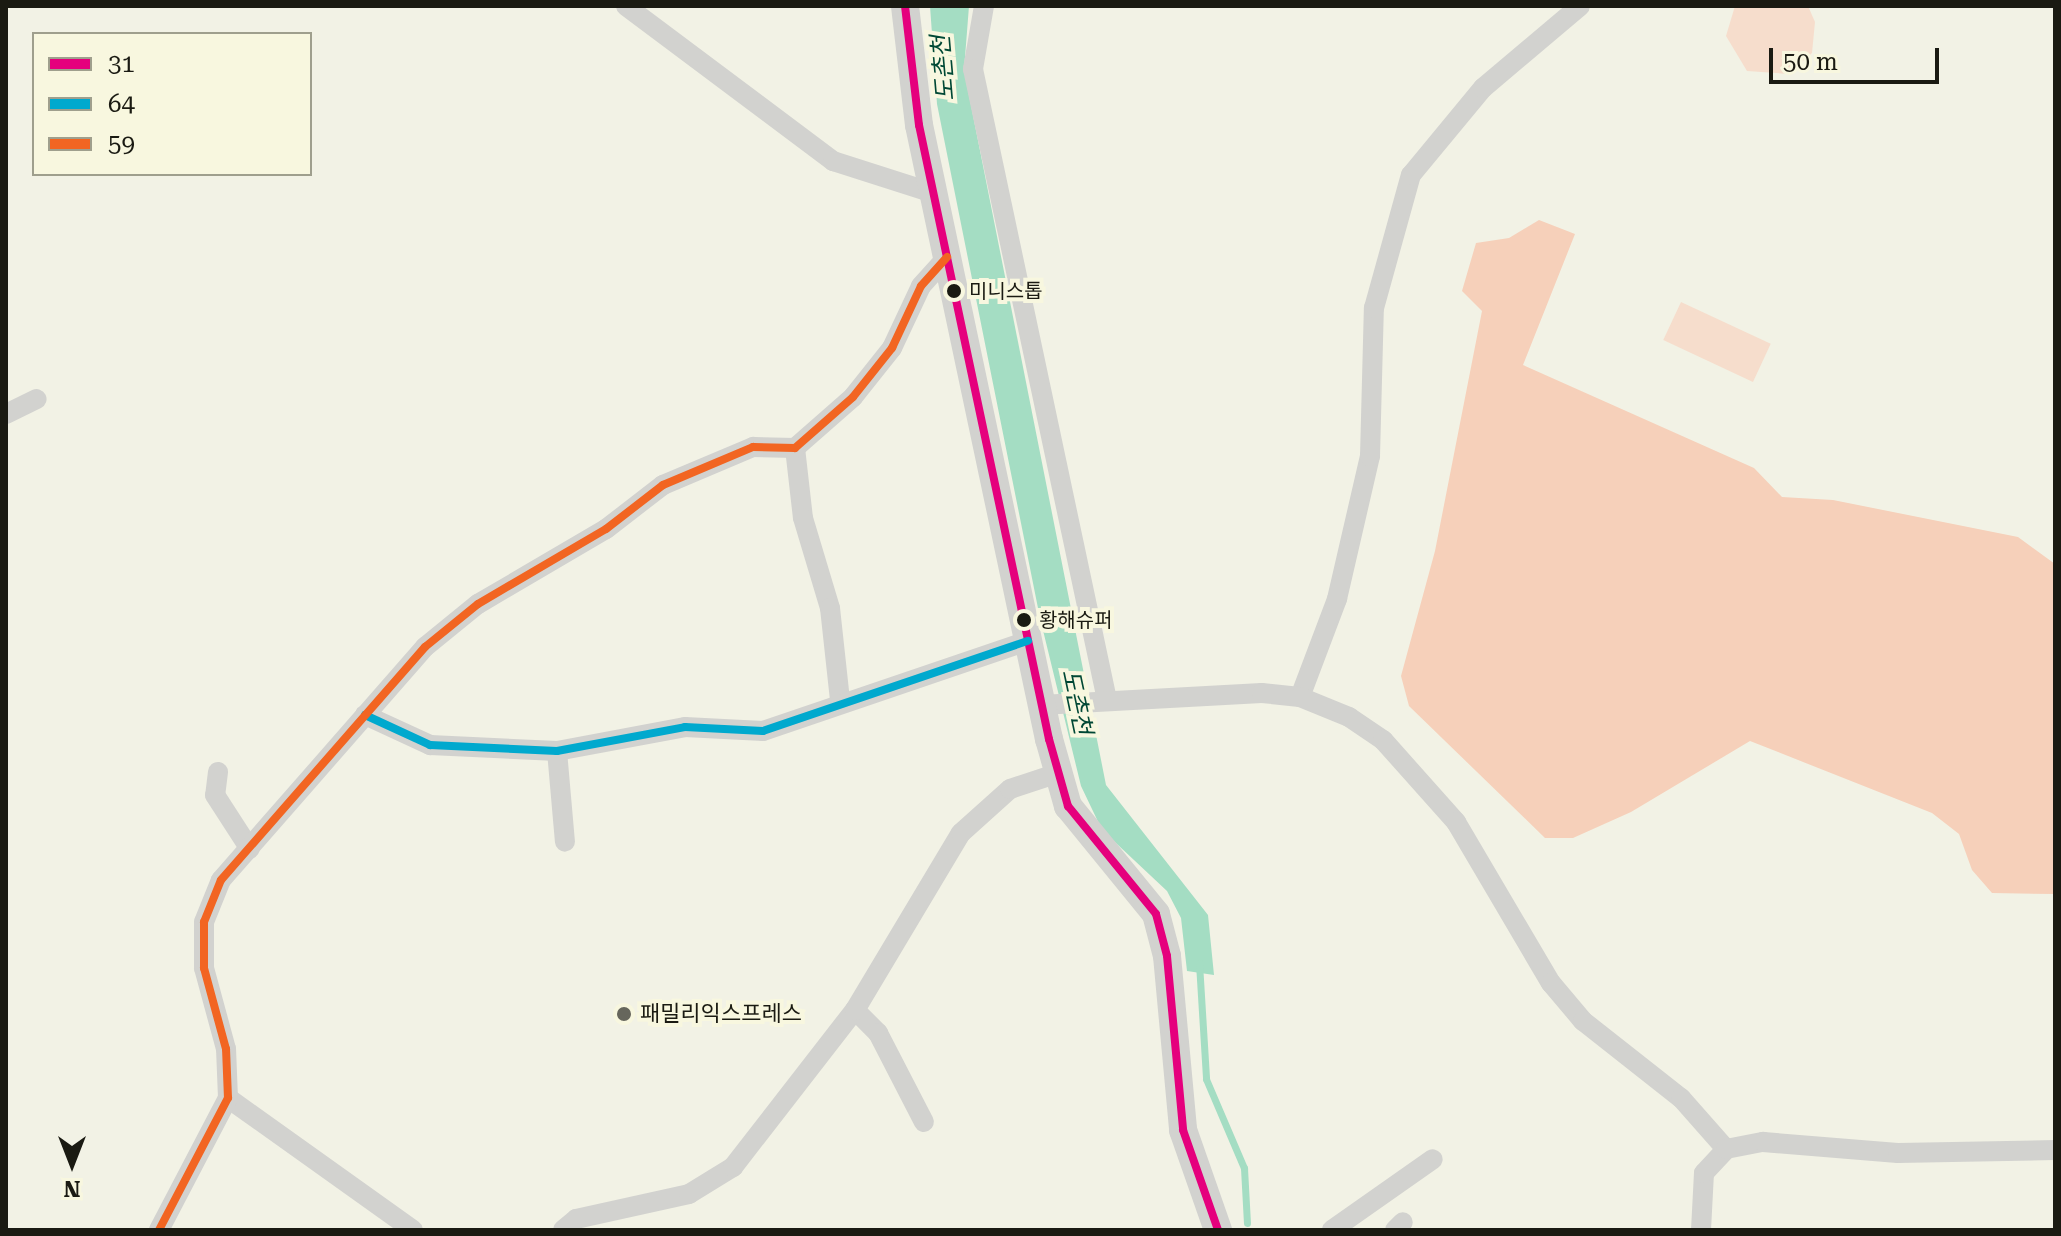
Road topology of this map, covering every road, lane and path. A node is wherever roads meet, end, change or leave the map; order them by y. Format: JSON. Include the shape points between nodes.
{"nodes":[{"id":1,"x":626,"y":6,"type":"edge"},
{"id":2,"x":905,"y":6,"type":"edge"},
{"id":3,"x":984,"y":6,"type":"edge"},
{"id":4,"x":1580,"y":6,"type":"edge"},
{"id":5,"x":933,"y":193,"type":"junction"},
{"id":6,"x":947,"y":257,"type":"junction"},
{"id":7,"x":37,"y":399,"type":"dead end"},
{"id":8,"x":6,"y":414,"type":"edge"},
{"id":9,"x":795,"y":448,"type":"junction"},
{"id":10,"x":1028,"y":641,"type":"junction"},
{"id":11,"x":1300,"y":697,"type":"junction"},
{"id":12,"x":840,"y":700,"type":"junction"},
{"id":13,"x":1101,"y":702,"type":"junction"},
{"id":14,"x":1046,"y":705,"type":"junction"},
{"id":15,"x":365,"y":715,"type":"junction"},
{"id":16,"x":557,"y":751,"type":"junction"},
{"id":17,"x":218,"y":772,"type":"dead end"},
{"id":18,"x":1058,"y":773,"type":"junction"},
{"id":19,"x":565,"y":842,"type":"dead end"},
{"id":20,"x":250,"y":849,"type":"junction"},
{"id":21,"x":855,"y":1010,"type":"junction"},
{"id":22,"x":228,"y":1098,"type":"junction"},
{"id":23,"x":924,"y":1122,"type":"dead end"},
{"id":24,"x":1726,"y":1149,"type":"junction"},
{"id":25,"x":2055,"y":1150,"type":"edge"},
{"id":26,"x":1433,"y":1159,"type":"dead end"},
{"id":27,"x":159,"y":1230,"type":"edge"},
{"id":28,"x":413,"y":1230,"type":"edge"},
{"id":29,"x":563,"y":1230,"type":"edge"},
{"id":30,"x":1218,"y":1230,"type":"edge"},
{"id":31,"x":1332,"y":1230,"type":"edge"},
{"id":32,"x":1701,"y":1230,"type":"edge"}],
"edges":[{"from":1,"to":5,"type":"street","via":[[833,161]]},
{"from":2,"to":5,"type":"street","via":[[907,59]]},
{"from":3,"to":13,"type":"street","via":[[973,69]]},
{"from":4,"to":11,"type":"street","via":[[1483,88],[1411,175],[1374,308],[1370,456],[1337,599]]},
{"from":5,"to":6,"type":"street"},
{"from":6,"to":9,"type":"street","via":[[929,271],[892,348],[853,397]]},
{"from":6,"to":10,"type":"street"},
{"from":7,"to":8,"type":"street"},
{"from":9,"to":12,"type":"street","via":[[803,518],[830,608]]},
{"from":9,"to":15,"type":"street","via":[[753,447],[663,485],[606,529],[478,604],[425,647]]},
{"from":10,"to":12,"type":"street"},
{"from":10,"to":14,"type":"street"},
{"from":11,"to":13,"type":"street"},
{"from":11,"to":24,"type":"street","via":[[1349,717],[1418,776],[1456,822],[1551,983]]},
{"from":12,"to":16,"type":"street","via":[[763,731],[685,727]]},
{"from":13,"to":14,"type":"street"},
{"from":14,"to":18,"type":"street"},
{"from":15,"to":16,"type":"street","via":[[430,745]]},
{"from":15,"to":20,"type":"street"},
{"from":16,"to":19,"type":"street"},
{"from":17,"to":20,"type":"street","via":[[215,795]]},
{"from":18,"to":21,"type":"street","via":[[1010,789],[961,833]]},
{"from":18,"to":30,"type":"street","via":[[1068,806],[1092,843],[1156,914],[1167,956],[1178,1106]]},
{"from":20,"to":22,"type":"street","via":[[221,880],[204,922],[204,968],[226,1049]]},
{"from":21,"to":23,"type":"street","via":[[878,1033]]},
{"from":21,"to":29,"type":"street","via":[[733,1167],[689,1194],[576,1219]]},
{"from":22,"to":27,"type":"street"},
{"from":22,"to":28,"type":"street"},
{"from":24,"to":25,"type":"street","via":[[1763,1142],[1898,1153]]},
{"from":24,"to":32,"type":"street","via":[[1704,1173]]},
{"from":26,"to":31,"type":"street"}]}
